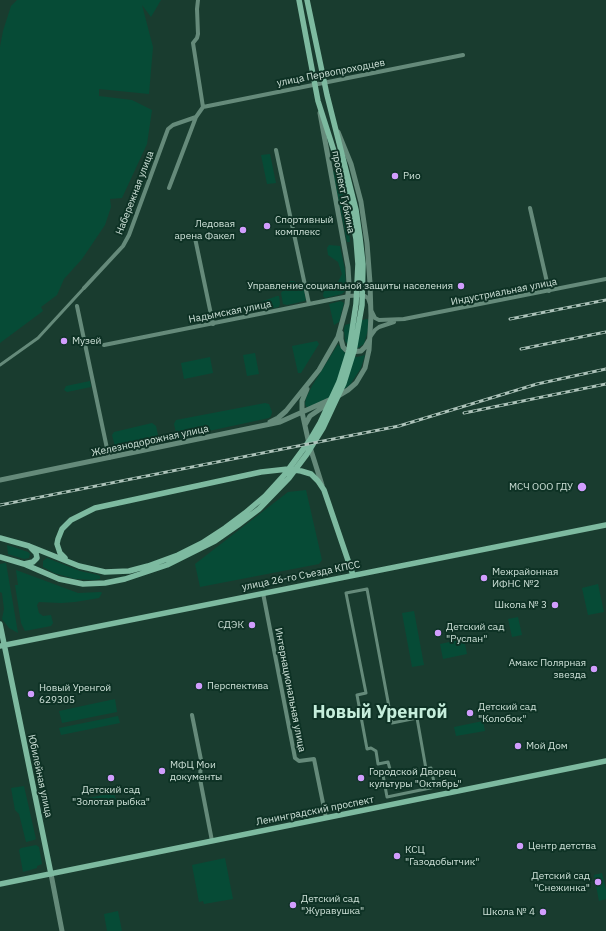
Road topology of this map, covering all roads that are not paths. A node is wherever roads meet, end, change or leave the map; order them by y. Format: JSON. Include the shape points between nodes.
{"nodes":[{"id":1,"x":198,"y":0,"type":"edge"},
{"id":2,"x":299,"y":0,"type":"edge"},
{"id":3,"x":307,"y":0,"type":"edge"},
{"id":4,"x":463,"y":55,"type":"dead end"},
{"id":5,"x":324,"y":82,"type":"junction"},
{"id":6,"x":315,"y":84,"type":"junction"},
{"id":7,"x":318,"y":100,"type":"junction"},
{"id":8,"x":203,"y":107,"type":"junction"},
{"id":9,"x":332,"y":116,"type":"junction"},
{"id":10,"x":196,"y":117,"type":"junction"},
{"id":11,"x":276,"y":150,"type":"dead end"},
{"id":12,"x":169,"y":188,"type":"dead end"},
{"id":13,"x":530,"y":208,"type":"dead end"},
{"id":14,"x":196,"y":238,"type":"dead end"},
{"id":15,"x":358,"y":239,"type":"junction"},
{"id":16,"x":606,"y":279,"type":"edge"},
{"id":17,"x":84,"y":288,"type":"joint"},
{"id":18,"x":549,"y":291,"type":"junction"},
{"id":19,"x":349,"y":296,"type":"junction"},
{"id":20,"x":309,"y":304,"type":"junction"},
{"id":21,"x":77,"y":306,"type":"dead end"},
{"id":22,"x":371,"y":310,"type":"junction"},
{"id":23,"x":405,"y":319,"type":"junction"},
{"id":24,"x":213,"y":324,"type":"junction"},
{"id":25,"x":341,"y":328,"type":"junction"},
{"id":26,"x":370,"y":337,"type":"junction"},
{"id":27,"x":104,"y":345,"type":"dead end"},
{"id":28,"x":0,"y":364,"type":"edge"},
{"id":29,"x":311,"y":381,"type":"junction"},
{"id":30,"x":338,"y":396,"type":"junction"},
{"id":31,"x":302,"y":412,"type":"junction"},
{"id":32,"x":261,"y":427,"type":"junction"},
{"id":33,"x":305,"y":427,"type":"junction"},
{"id":34,"x":109,"y":458,"type":"junction"},
{"id":35,"x":0,"y":480,"type":"edge"},
{"id":36,"x":324,"y":490,"type":"junction"},
{"id":37,"x":606,"y":526,"type":"edge"},
{"id":38,"x":0,"y":538,"type":"edge"},
{"id":39,"x":29,"y":546,"type":"junction"},
{"id":40,"x":1,"y":558,"type":"edge"},
{"id":41,"x":70,"y":562,"type":"junction"},
{"id":42,"x":165,"y":563,"type":"junction"},
{"id":43,"x":24,"y":564,"type":"junction"},
{"id":44,"x":353,"y":575,"type":"junction"},
{"id":45,"x":263,"y":593,"type":"junction"},
{"id":46,"x":0,"y":624,"type":"edge"},
{"id":47,"x":2,"y":645,"type":"edge"},
{"id":48,"x":192,"y":715,"type":"dead end"},
{"id":49,"x":606,"y":761,"type":"edge"},
{"id":50,"x":383,"y":775,"type":"joint"},
{"id":51,"x":326,"y":818,"type":"junction"},
{"id":52,"x":212,"y":841,"type":"junction"},
{"id":53,"x":50,"y":874,"type":"junction"},
{"id":54,"x":0,"y":884,"type":"edge"},
{"id":55,"x":62,"y":931,"type":"edge"}],
"edges":[{"from":1,"to":8,"type":"street","via":[[198,34],[192,43]]},
{"from":2,"to":6,"type":"main road","name":"проспект Губкина"},
{"from":3,"to":5,"type":"main road","name":"проспект Губкина"},
{"from":4,"to":5,"type":"street","name":"улица Первопроходцев"},
{"from":5,"to":6,"type":"street","name":"улица Первопроходцев"},
{"from":5,"to":9,"type":"main road","name":"проспект Губкина"},
{"from":6,"to":7,"type":"main road","name":"проспект Губкина"},
{"from":6,"to":8,"type":"street","name":"улица Первопроходцев"},
{"from":7,"to":15,"type":"main road"},
{"from":7,"to":19,"type":"street","name":"проспект Губкина","via":[[348,267]]},
{"from":8,"to":10,"type":"street"},
{"from":9,"to":15,"type":"main road","name":"проспект Губкина","via":[[351,189]]},
{"from":9,"to":22,"type":"street","name":"проспект Губкина","via":[[353,169],[364,220],[370,269]]},
{"from":10,"to":12,"type":"street"},
{"from":10,"to":17,"type":"street","name":"Набережная улица","via":[[168,129],[129,235],[123,246]]},
{"from":11,"to":20,"type":"street"},
{"from":13,"to":18,"type":"street"},
{"from":14,"to":24,"type":"street"},
{"from":15,"to":42,"type":"main road","via":[[363,264],[362,297],[354,351],[338,398],[316,440],[289,478],[259,508],[215,541]]},
{"from":16,"to":18,"type":"street","name":"Индустриальная улица"},
{"from":17,"to":28,"type":"street","name":"Набережная улица","via":[[38,338]]},
{"from":18,"to":23,"type":"street","name":"Индустриальная улица"},
{"from":19,"to":20,"type":"street","name":"Надымская улица"},
{"from":19,"to":22,"type":"street","name":"Надымская улица","via":[[365,296]]},
{"from":19,"to":25,"type":"street","name":"проспект Губкина"},
{"from":20,"to":24,"type":"street","name":"Надымская улица"},
{"from":21,"to":34,"type":"street"},
{"from":22,"to":23,"type":"street","name":"Индустриальная улица","via":[[379,320]]},
{"from":22,"to":26,"type":"street","name":"проспект Губкина"},
{"from":23,"to":26,"type":"street","name":"Индустриальная улица","via":[[379,326]]},
{"from":24,"to":27,"type":"street","name":"Надымская улица"},
{"from":25,"to":26,"type":"street","via":[[341,342],[350,352],[364,349]]},
{"from":25,"to":29,"type":"street","name":"проспект Губкина"},
{"from":26,"to":30,"type":"street","name":"проспект Губкина","via":[[367,362],[360,378]]},
{"from":29,"to":31,"type":"street","via":[[303,396]]},
{"from":29,"to":32,"type":"street","via":[[282,415]]},
{"from":30,"to":31,"type":"street","name":"проспект Губкина"},
{"from":30,"to":33,"type":"street","via":[[310,416]]},
{"from":31,"to":32,"type":"street","name":"Железнодорожная улица","via":[[285,421]]},
{"from":31,"to":33,"type":"street"},
{"from":32,"to":34,"type":"street","name":"Железнодорожная улица"},
{"from":33,"to":36,"type":"street"},
{"from":34,"to":35,"type":"street","name":"Железнодорожная улица"},
{"from":36,"to":41,"type":"main road","via":[[311,474],[295,469],[281,469],[100,507],[72,520],[60,533],[58,549]]},
{"from":36,"to":44,"type":"main road"},
{"from":37,"to":44,"type":"main road","name":"улица 26-го Съезда КПСС"},
{"from":38,"to":39,"type":"main road"},
{"from":39,"to":41,"type":"main road"},
{"from":39,"to":43,"type":"main road","via":[[37,558]]},
{"from":40,"to":43,"type":"main road"},
{"from":41,"to":42,"type":"main road","via":[[114,573]]},
{"from":42,"to":43,"type":"main road","via":[[138,576],[96,584],[68,581]]},
{"from":44,"to":45,"type":"main road","name":"улица 26-го Съезда КПСС"},
{"from":45,"to":47,"type":"main road","name":"улица 26-го Съезда КПСС"},
{"from":45,"to":51,"type":"street","name":"Интернациональная улица","via":[[295,758],[299,761],[314,758]]},
{"from":46,"to":47,"type":"main road","name":"Юбилейная улица"},
{"from":47,"to":53,"type":"main road","name":"Юбилейная улица"},
{"from":48,"to":52,"type":"street","via":[[201,760],[200,779]]},
{"from":49,"to":51,"type":"main road","name":"Ленинградский проспект"},
{"from":50,"to":50,"type":"street","via":[[391,773],[388,762],[378,764],[376,751],[368,749],[365,738],[357,695],[366,693],[346,593],[366,589],[392,723],[416,718],[426,769],[431,768],[435,787],[388,797]]},
{"from":51,"to":52,"type":"main road","name":"Ленинградский проспект"},
{"from":52,"to":53,"type":"main road","name":"Ленинградский проспект"},
{"from":53,"to":54,"type":"main road","name":"Ленинградский проспект"},
{"from":53,"to":55,"type":"street","name":"Юбилейная улица"}]}
